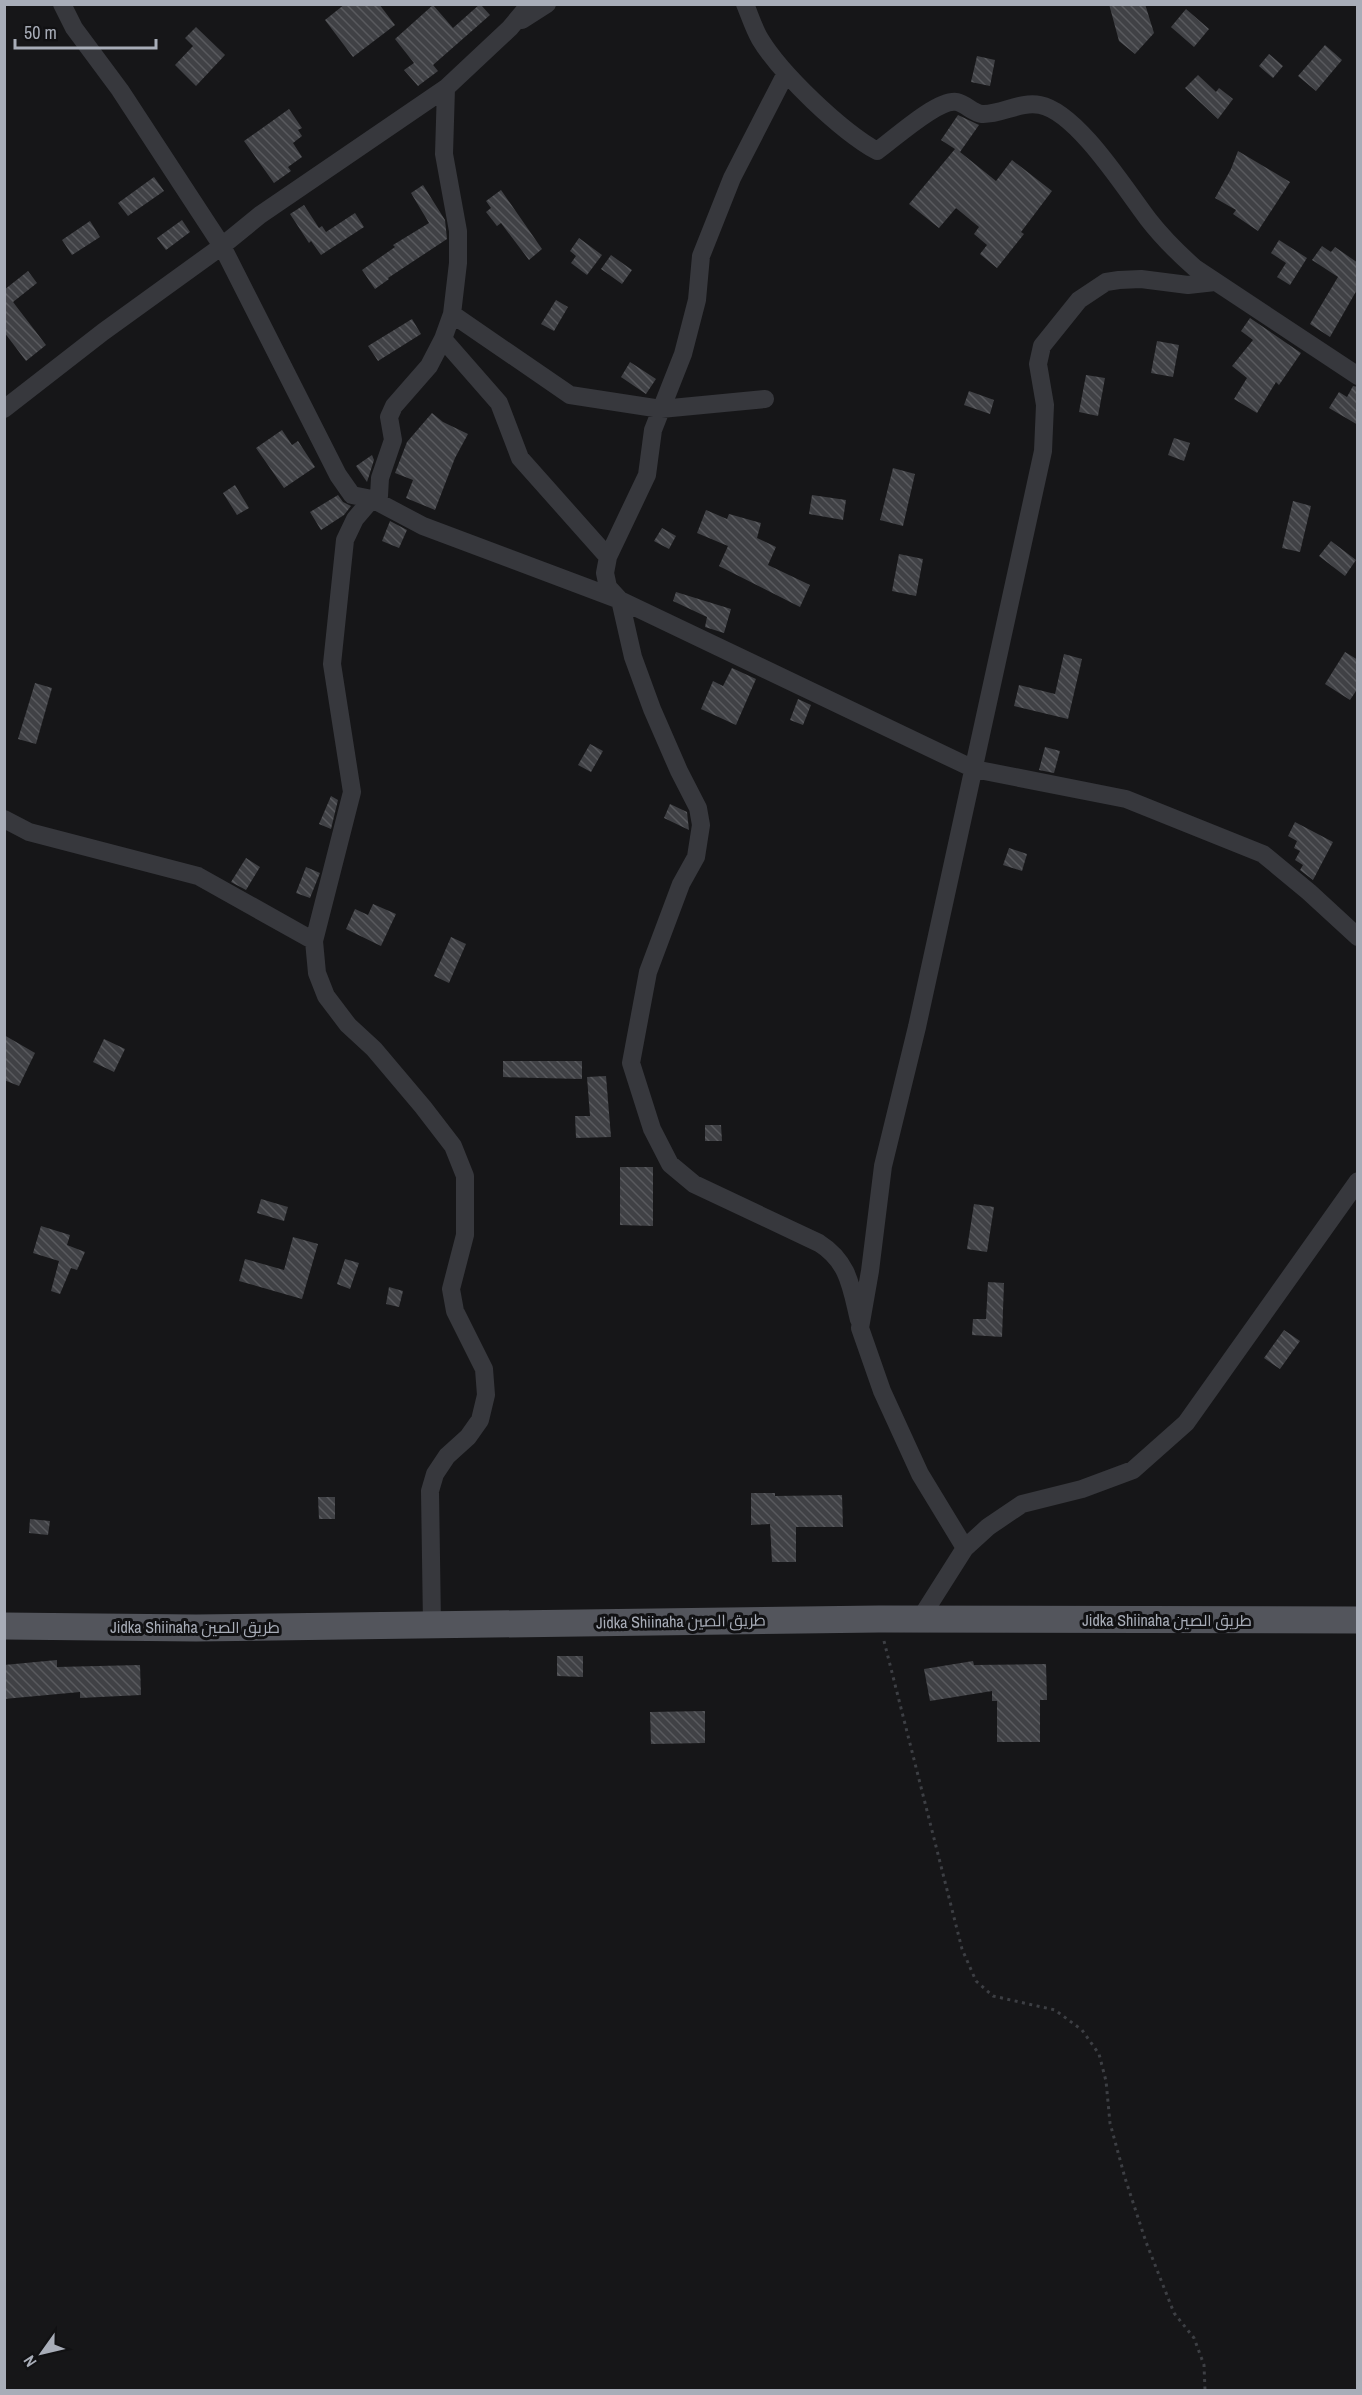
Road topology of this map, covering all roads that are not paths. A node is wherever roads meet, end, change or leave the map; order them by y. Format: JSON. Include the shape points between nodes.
{"nodes":[{"id":1,"x":62,"y":4,"type":"edge"},
{"id":2,"x":530,"y":4,"type":"edge"},
{"id":3,"x":547,"y":4,"type":"edge"},
{"id":4,"x":746,"y":4,"type":"edge"},
{"id":5,"x":510,"y":28,"type":"junction"},
{"id":6,"x":786,"y":73,"type":"junction"},
{"id":7,"x":446,"y":88,"type":"junction"},
{"id":8,"x":222,"y":246,"type":"junction"},
{"id":9,"x":1215,"y":282,"type":"junction"},
{"id":10,"x":452,"y":314,"type":"junction"},
{"id":11,"x":443,"y":339,"type":"junction"},
{"id":12,"x":1358,"y":376,"type":"edge"},
{"id":13,"x":765,"y":399,"type":"dead end"},
{"id":14,"x":4,"y":409,"type":"edge"},
{"id":15,"x":661,"y":409,"type":"junction"},
{"id":16,"x":372,"y":500,"type":"junction"},
{"id":17,"x":608,"y":557,"type":"junction"},
{"id":18,"x":620,"y":600,"type":"junction"},
{"id":19,"x":974,"y":769,"type":"junction"},
{"id":20,"x":4,"y":819,"type":"edge"},
{"id":21,"x":1358,"y":937,"type":"edge"},
{"id":22,"x":315,"y":941,"type":"junction"},
{"id":23,"x":1358,"y":1181,"type":"edge"},
{"id":24,"x":860,"y":1328,"type":"junction"},
{"id":25,"x":966,"y":1548,"type":"junction"},
{"id":26,"x":920,"y":1619,"type":"junction"},
{"id":27,"x":1358,"y":1620,"type":"edge"},
{"id":28,"x":432,"y":1624,"type":"junction"},
{"id":29,"x":4,"y":1626,"type":"edge"}],
"edges":[{"from":1,"to":8,"type":"street","via":[[74,28],[120,90]]},
{"from":2,"to":5,"type":"street"},
{"from":3,"to":5,"type":"street"},
{"from":4,"to":6,"type":"street","via":[[759,39]]},
{"from":5,"to":7,"type":"street"},
{"from":6,"to":9,"type":"street","via":[[855,139],[877,152],[940,105],[956,102],[981,114],[1030,104],[1052,108],[1111,168],[1171,247]]},
{"from":6,"to":15,"type":"street","via":[[732,177],[701,256],[697,300],[683,354]]},
{"from":7,"to":8,"type":"street"},
{"from":7,"to":10,"type":"street","via":[[444,154],[458,231]]},
{"from":8,"to":14,"type":"street"},
{"from":8,"to":16,"type":"street","via":[[338,475],[352,495]]},
{"from":9,"to":12,"type":"street"},
{"from":9,"to":19,"type":"street","via":[[1106,282],[1079,300],[1042,346],[1038,364],[1045,405],[1043,451]]},
{"from":10,"to":11,"type":"street"},
{"from":10,"to":15,"type":"street","via":[[570,395]]},
{"from":11,"to":16,"type":"street","via":[[429,366],[389,417],[393,440],[380,478],[379,496]]},
{"from":11,"to":17,"type":"street","via":[[499,403],[520,458]]},
{"from":13,"to":15,"type":"street"},
{"from":15,"to":17,"type":"street","via":[[650,442],[647,475]]},
{"from":16,"to":18,"type":"street","via":[[423,526]]},
{"from":16,"to":22,"type":"street","via":[[355,519],[345,540],[332,664],[352,792]]},
{"from":17,"to":18,"type":"street","via":[[608,587]]},
{"from":18,"to":19,"type":"street"},
{"from":18,"to":24,"type":"street","via":[[633,657],[698,808],[701,825],[696,857],[681,884],[648,972],[631,1063],[652,1129],[670,1164],[694,1184],[832,1252],[843,1265],[851,1285]]},
{"from":19,"to":21,"type":"street","via":[[1126,799],[1263,854]]},
{"from":19,"to":24,"type":"street","via":[[883,1166]]},
{"from":20,"to":22,"type":"street","via":[[29,832],[198,876]]},
{"from":22,"to":28,"type":"street","via":[[317,973],[326,996],[348,1026],[374,1049],[423,1107],[453,1146],[465,1176],[465,1234],[451,1289],[455,1311],[484,1369],[486,1395],[480,1420],[447,1456],[430,1491]]},
{"from":23,"to":25,"type":"street","via":[[1186,1423],[1133,1470],[1082,1489],[1022,1504]]},
{"from":24,"to":25,"type":"street","via":[[882,1391],[920,1474]]},
{"from":25,"to":26,"type":"street"},
{"from":26,"to":27,"type":"main road","name":"Jidka Shiinaha طريق الصين"},
{"from":26,"to":28,"type":"main road","name":"Jidka Shiinaha طريق الصين"},
{"from":28,"to":29,"type":"main road","name":"Jidka Shiinaha طريق الصين"}]}
